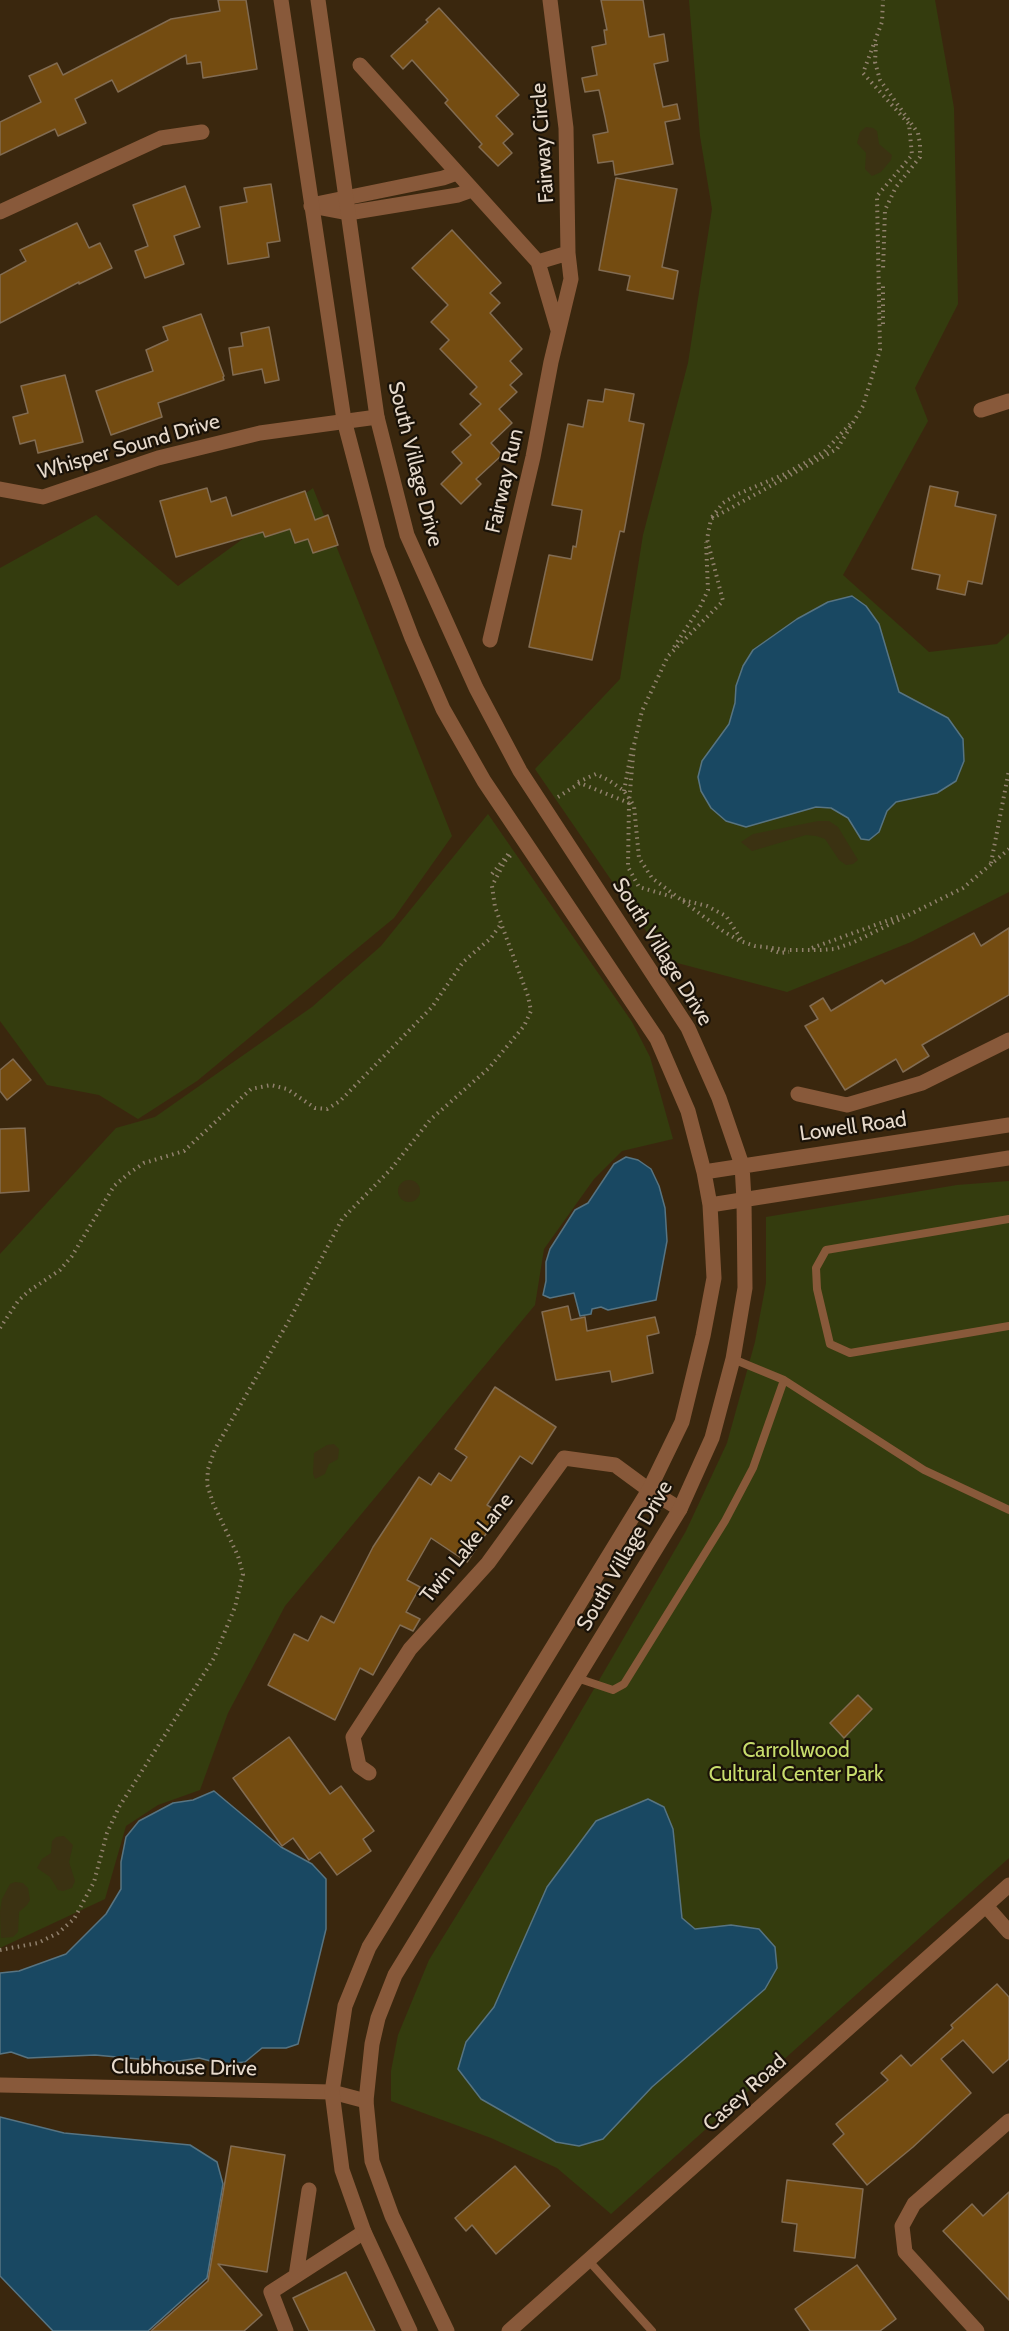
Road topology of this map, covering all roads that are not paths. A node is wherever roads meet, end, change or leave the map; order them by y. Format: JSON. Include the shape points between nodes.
{"nodes":[{"id":1,"x":281,"y":0,"type":"edge"},
{"id":2,"x":318,"y":0,"type":"edge"},
{"id":3,"x":550,"y":0,"type":"edge"},
{"id":4,"x":360,"y":66,"type":"dead end"},
{"id":5,"x":202,"y":132,"type":"dead end"},
{"id":6,"x":457,"y":173,"type":"junction"},
{"id":7,"x":472,"y":190,"type":"junction"},
{"id":8,"x":346,"y":197,"type":"junction"},
{"id":9,"x":311,"y":206,"type":"junction"},
{"id":10,"x":0,"y":212,"type":"edge"},
{"id":11,"x":348,"y":213,"type":"junction"},
{"id":12,"x":568,"y":253,"type":"junction"},
{"id":13,"x":538,"y":262,"type":"junction"},
{"id":14,"x":558,"y":330,"type":"junction"},
{"id":15,"x":1009,"y":402,"type":"edge"},
{"id":16,"x":981,"y":410,"type":"dead end"},
{"id":17,"x":377,"y":417,"type":"junction"},
{"id":18,"x":344,"y":420,"type":"junction"},
{"id":19,"x":0,"y":489,"type":"edge"},
{"id":20,"x":490,"y":640,"type":"dead end"},
{"id":21,"x":1009,"y":1040,"type":"edge"},
{"id":22,"x":798,"y":1094,"type":"dead end"},
{"id":23,"x":1009,"y":1125,"type":"edge"},
{"id":24,"x":1009,"y":1158,"type":"edge"},
{"id":25,"x":742,"y":1165,"type":"junction"},
{"id":26,"x":704,"y":1172,"type":"junction"},
{"id":27,"x":744,"y":1200,"type":"junction"},
{"id":28,"x":710,"y":1205,"type":"junction"},
{"id":29,"x":1009,"y":1219,"type":"edge"},
{"id":30,"x":1009,"y":1326,"type":"edge"},
{"id":31,"x":733,"y":1359,"type":"junction"},
{"id":32,"x":784,"y":1380,"type":"junction"},
{"id":33,"x":649,"y":1490,"type":"junction"},
{"id":34,"x":680,"y":1509,"type":"junction"},
{"id":35,"x":1009,"y":1510,"type":"edge"},
{"id":36,"x":577,"y":1678,"type":"junction"},
{"id":37,"x":369,"y":1773,"type":"dead end"},
{"id":38,"x":1009,"y":1885,"type":"edge"},
{"id":39,"x":986,"y":1906,"type":"junction"},
{"id":40,"x":1009,"y":1932,"type":"edge"},
{"id":41,"x":0,"y":2085,"type":"edge"},
{"id":42,"x":332,"y":2092,"type":"junction"},
{"id":43,"x":366,"y":2101,"type":"junction"},
{"id":44,"x":1009,"y":2121,"type":"edge"},
{"id":45,"x":309,"y":2190,"type":"dead end"},
{"id":46,"x":364,"y":2232,"type":"junction"},
{"id":47,"x":588,"y":2260,"type":"junction"},
{"id":48,"x":296,"y":2276,"type":"junction"},
{"id":49,"x":281,"y":2329,"type":"edge"},
{"id":50,"x":410,"y":2331,"type":"edge"},
{"id":51,"x":447,"y":2331,"type":"edge"},
{"id":52,"x":509,"y":2331,"type":"edge"},
{"id":53,"x":652,"y":2331,"type":"edge"},
{"id":54,"x":977,"y":2331,"type":"edge"}],
"edges":[{"from":1,"to":9,"type":"street","name":"South Village Drive"},
{"from":2,"to":8,"type":"street","name":"South Village Drive"},
{"from":3,"to":12,"type":"street","name":"Fairway Circle","via":[[566,128]]},
{"from":4,"to":6,"type":"street","name":"Fairway Run"},
{"from":5,"to":10,"type":"street","via":[[161,138]]},
{"from":6,"to":7,"type":"street","name":"Fairway Run"},
{"from":6,"to":8,"type":"street"},
{"from":7,"to":11,"type":"street"},
{"from":7,"to":13,"type":"street","name":"Fairway Run"},
{"from":8,"to":9,"type":"street"},
{"from":8,"to":11,"type":"street","name":"South Village Drive"},
{"from":9,"to":11,"type":"street"},
{"from":9,"to":18,"type":"street","name":"South Village Drive"},
{"from":11,"to":17,"type":"street","name":"South Village Drive"},
{"from":12,"to":13,"type":"street"},
{"from":12,"to":14,"type":"street","name":"Fairway Run","via":[[571,279]]},
{"from":13,"to":14,"type":"street","name":"Fairway Run"},
{"from":14,"to":20,"type":"street","name":"Fairway Run"},
{"from":15,"to":16,"type":"street"},
{"from":17,"to":18,"type":"street","name":"Whisper Sound Drive"},
{"from":17,"to":25,"type":"street","name":"South Village Drive","via":[[407,535],[476,688],[519,771],[688,1028],[719,1098]]},
{"from":18,"to":19,"type":"street","name":"Whisper Sound Drive","via":[[260,433],[158,458],[43,497]]},
{"from":18,"to":26,"type":"street","name":"South Village Drive","via":[[378,549],[443,709],[484,781],[657,1039],[688,1111]]},
{"from":21,"to":22,"type":"street","via":[[922,1083],[847,1105]]},
{"from":23,"to":25,"type":"street","name":"Lowell Road"},
{"from":24,"to":27,"type":"street"},
{"from":25,"to":26,"type":"street","name":"Lowell Road"},
{"from":25,"to":27,"type":"street","name":"South Village Drive"},
{"from":26,"to":28,"type":"street","name":"South Village Drive"},
{"from":27,"to":28,"type":"street"},
{"from":27,"to":31,"type":"street","name":"South Village Drive","via":[[745,1288]]},
{"from":28,"to":33,"type":"street","name":"South Village Drive","via":[[714,1278],[703,1336],[682,1422]]},
{"from":29,"to":30,"type":"lane","via":[[826,1250],[816,1268],[830,1344],[850,1353]]},
{"from":31,"to":32,"type":"lane"},
{"from":31,"to":34,"type":"street","name":"South Village Drive","via":[[712,1438]]},
{"from":32,"to":35,"type":"lane","via":[[924,1470]]},
{"from":32,"to":36,"type":"lane","via":[[753,1468],[725,1521],[624,1684],[613,1690]]},
{"from":33,"to":34,"type":"street","name":"Twin Lake Lane"},
{"from":33,"to":37,"type":"street","name":"Twin Lake Lane","via":[[615,1465],[564,1458],[488,1563],[410,1650],[353,1737],[359,1766]]},
{"from":33,"to":42,"type":"street","name":"South Village Drive","via":[[369,1947],[345,2006]]},
{"from":34,"to":36,"type":"street","name":"South Village Drive"},
{"from":36,"to":43,"type":"street","name":"South Village Drive","via":[[395,1975],[372,2044]]},
{"from":38,"to":39,"type":"street","name":"Casey Road"},
{"from":39,"to":40,"type":"street"},
{"from":39,"to":47,"type":"street","name":"Casey Road"},
{"from":41,"to":42,"type":"street","name":"Clubhouse Drive"},
{"from":42,"to":43,"type":"street","name":"Clubhouse Drive"},
{"from":42,"to":46,"type":"street","name":"South Village Drive","via":[[342,2170]]},
{"from":43,"to":51,"type":"street","name":"South Village Drive","via":[[372,2161],[392,2216]]},
{"from":44,"to":54,"type":"street","via":[[914,2204],[903,2226],[905,2252]]},
{"from":45,"to":48,"type":"street"},
{"from":46,"to":48,"type":"street"},
{"from":46,"to":50,"type":"street","name":"South Village Drive"},
{"from":47,"to":52,"type":"street","name":"Casey Road"},
{"from":47,"to":53,"type":"lane"},
{"from":48,"to":49,"type":"street","via":[[271,2292]]}]}
